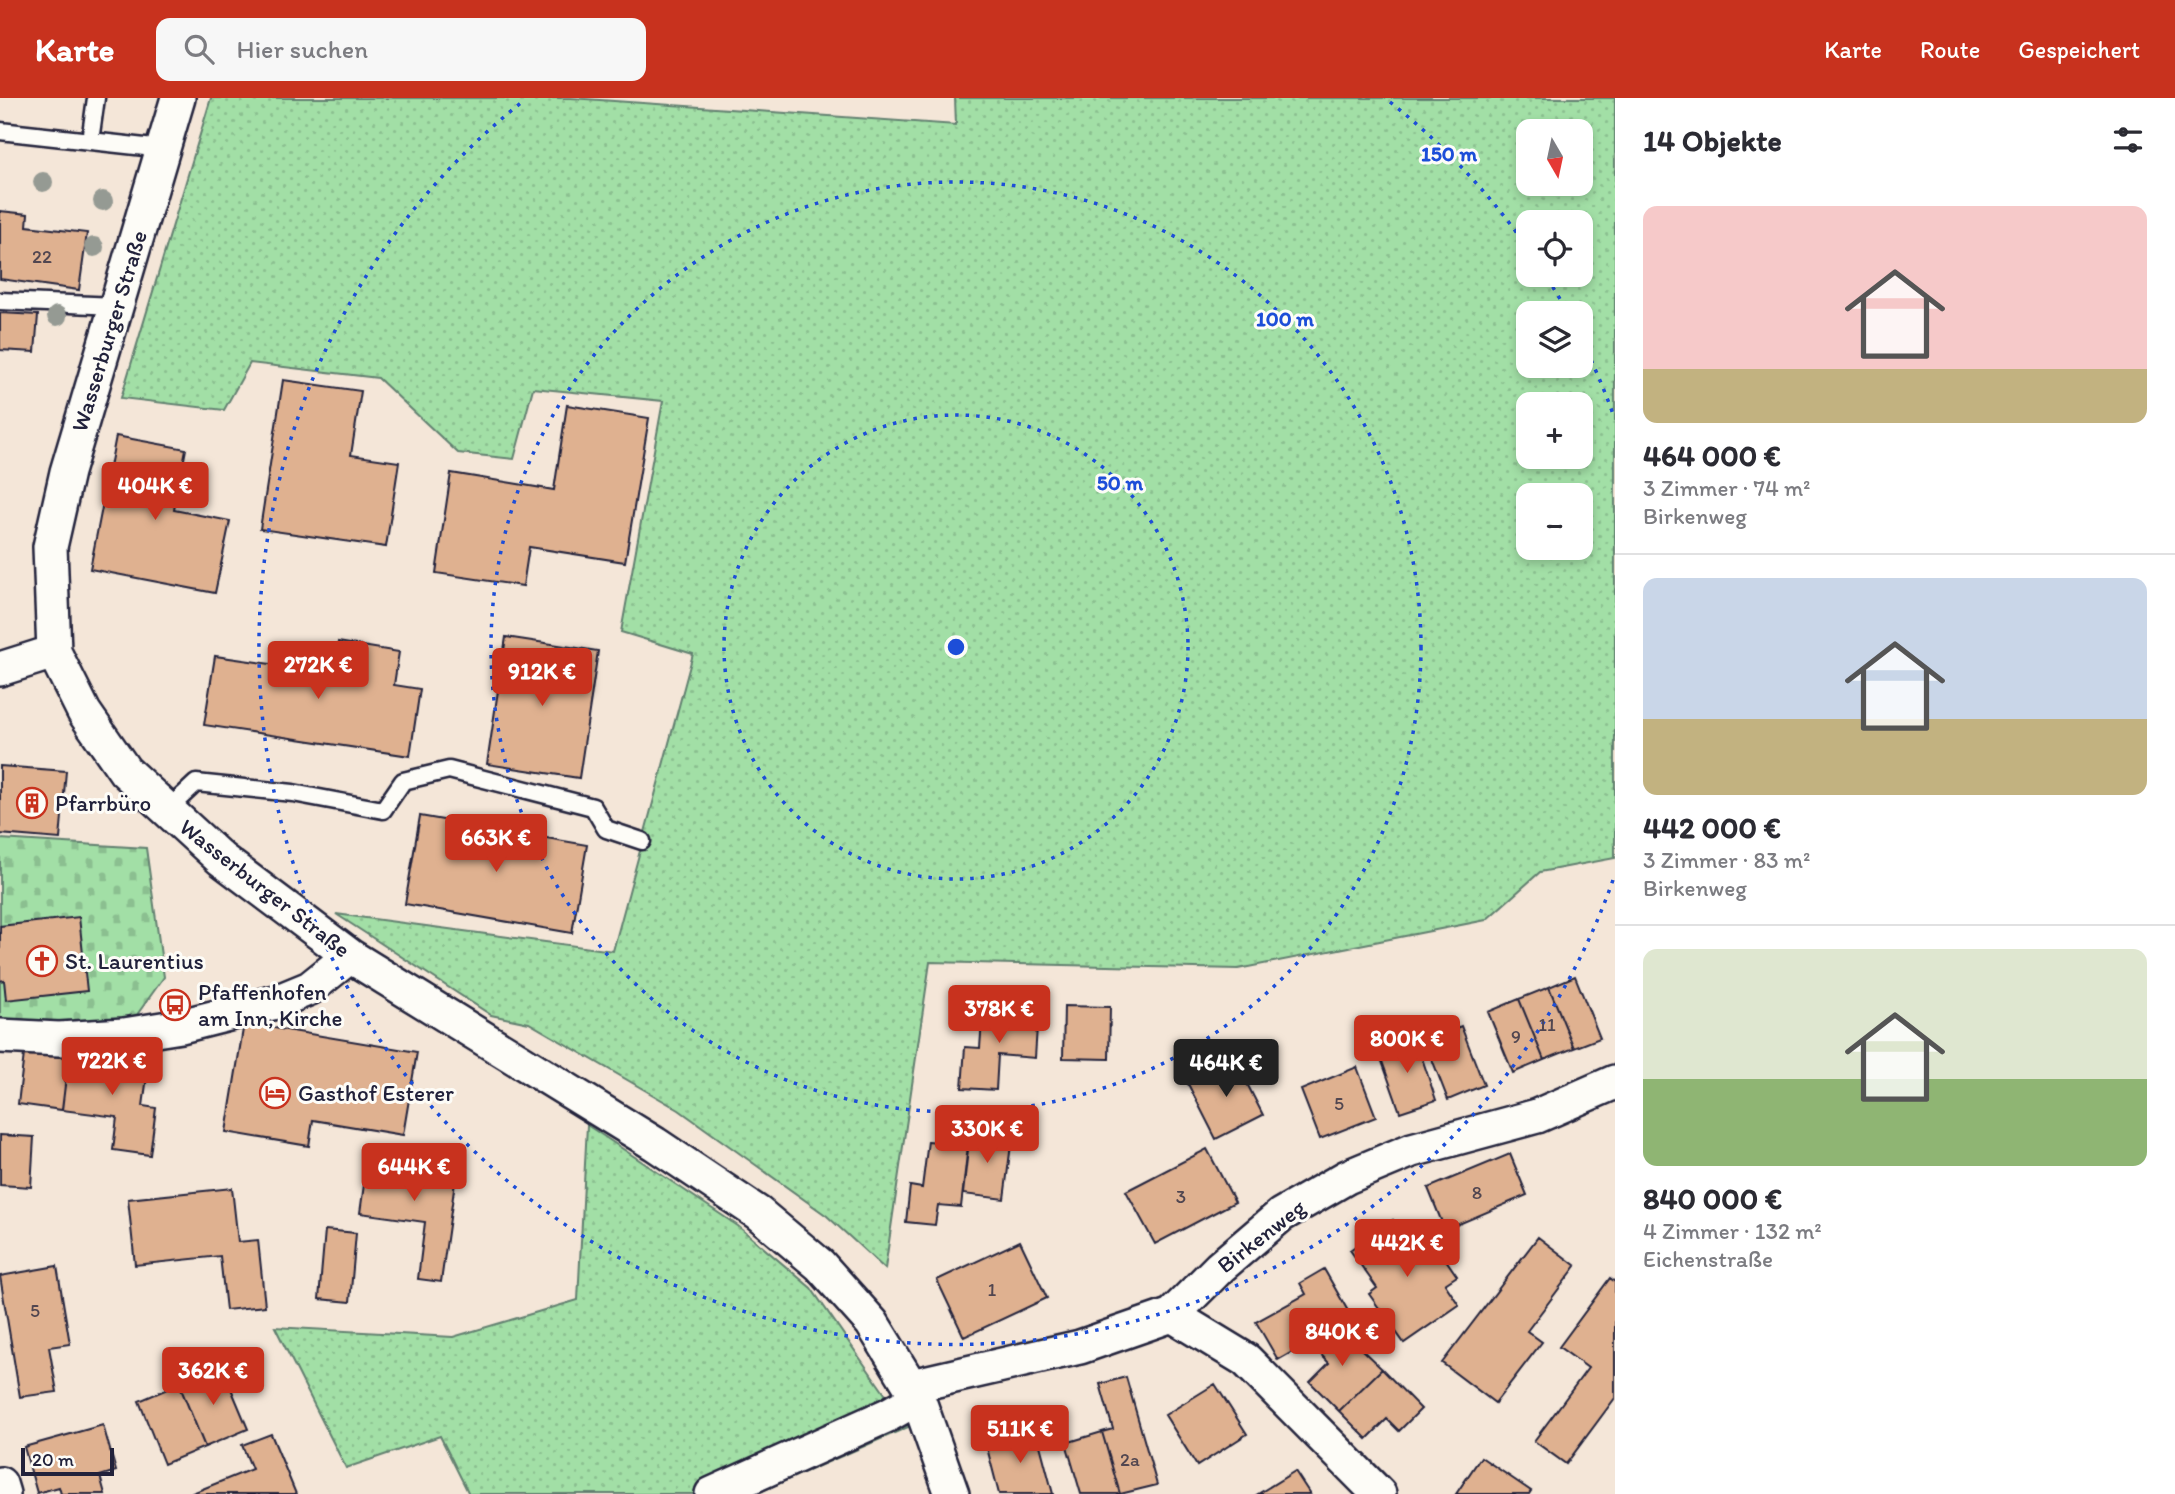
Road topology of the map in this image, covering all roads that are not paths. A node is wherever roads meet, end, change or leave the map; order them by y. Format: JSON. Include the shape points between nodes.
{"nodes":[{"id":1,"x":96,"y":98,"type":"edge"},
{"id":2,"x":178,"y":98,"type":"edge"},
{"id":3,"x":0,"y":131,"type":"edge"},
{"id":4,"x":90,"y":141,"type":"junction"},
{"id":5,"x":163,"y":149,"type":"junction"},
{"id":6,"x":0,"y":301,"type":"edge"},
{"id":7,"x":116,"y":306,"type":"junction"},
{"id":8,"x":54,"y":652,"type":"junction"},
{"id":9,"x":0,"y":668,"type":"edge"},
{"id":10,"x":167,"y":810,"type":"junction"},
{"id":11,"x":642,"y":841,"type":"dead end"},
{"id":12,"x":350,"y":956,"type":"junction"},
{"id":13,"x":0,"y":1035,"type":"edge"},
{"id":14,"x":1615,"y":1082,"type":"edge"},
{"id":15,"x":1172,"y":1314,"type":"junction"},
{"id":16,"x":914,"y":1392,"type":"junction"},
{"id":17,"x":0,"y":1484,"type":"edge"},
{"id":18,"x":3,"y":1494,"type":"edge"},
{"id":19,"x":712,"y":1494,"type":"edge"},
{"id":20,"x":952,"y":1494,"type":"edge"},
{"id":21,"x":1379,"y":1494,"type":"edge"}],
"edges":[{"from":1,"to":4,"type":"lane"},
{"from":2,"to":5,"type":"street","name":"Wasserburger Straße"},
{"from":3,"to":4,"type":"lane"},
{"from":4,"to":5,"type":"lane"},
{"from":5,"to":7,"type":"street","name":"Wasserburger Straße"},
{"from":6,"to":7,"type":"lane"},
{"from":7,"to":8,"type":"street","name":"Wasserburger Straße","via":[[50,547]]},
{"from":8,"to":9,"type":"street"},
{"from":8,"to":10,"type":"street","name":"Wasserburger Straße","via":[[84,712],[125,771]]},
{"from":10,"to":11,"type":"lane","via":[[196,783],[293,793],[383,810],[403,781],[449,770],[593,807],[606,829]]},
{"from":10,"to":12,"type":"street","name":"Wasserburger Straße","via":[[221,859]]},
{"from":12,"to":13,"type":"street","via":[[310,988],[276,1002],[181,1026],[59,1039]]},
{"from":12,"to":16,"type":"street","name":"Wasserburger Straße","via":[[758,1213],[820,1265],[872,1323]]},
{"from":14,"to":15,"type":"street","name":"Birkenweg","via":[[1537,1116],[1412,1150],[1346,1177],[1282,1215]]},
{"from":15,"to":16,"type":"street","name":"Birkenweg","via":[[1080,1347]]},
{"from":15,"to":21,"type":"street","via":[[1246,1360]]},
{"from":16,"to":19,"type":"street","name":"Birkenweg","via":[[888,1415]]},
{"from":16,"to":20,"type":"street","name":"Wasserburger Straße"},
{"from":17,"to":18,"type":"street"}]}
